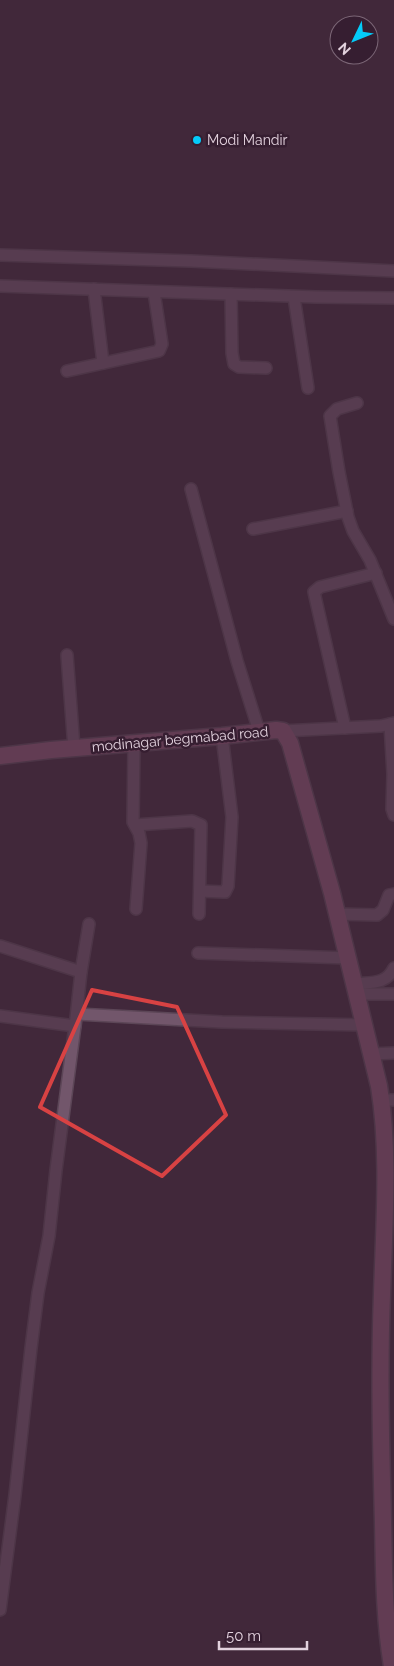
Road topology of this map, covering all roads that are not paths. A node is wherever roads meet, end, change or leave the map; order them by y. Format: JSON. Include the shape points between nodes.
{"nodes":[{"id":1,"x":0,"y":255,"type":"edge"},
{"id":2,"x":394,"y":271,"type":"edge"},
{"id":3,"x":0,"y":286,"type":"edge"},
{"id":4,"x":94,"y":289,"type":"junction"},
{"id":5,"x":154,"y":292,"type":"junction"},
{"id":6,"x":231,"y":294,"type":"junction"},
{"id":7,"x":294,"y":297,"type":"junction"},
{"id":8,"x":394,"y":298,"type":"edge"},
{"id":9,"x":103,"y":364,"type":"junction"},
{"id":10,"x":266,"y":368,"type":"dead end"},
{"id":11,"x":67,"y":370,"type":"dead end"},
{"id":12,"x":308,"y":388,"type":"dead end"},
{"id":13,"x":357,"y":403,"type":"dead end"},
{"id":14,"x":191,"y":489,"type":"dead end"},
{"id":15,"x":347,"y":511,"type":"junction"},
{"id":16,"x":253,"y":529,"type":"dead end"},
{"id":17,"x":376,"y":573,"type":"junction"},
{"id":18,"x":394,"y":619,"type":"edge"},
{"id":19,"x":67,"y":655,"type":"dead end"},
{"id":20,"x":392,"y":723,"type":"edge"},
{"id":21,"x":345,"y":728,"type":"junction"},
{"id":22,"x":259,"y":731,"type":"junction"},
{"id":23,"x":283,"y":731,"type":"junction"},
{"id":24,"x":222,"y":736,"type":"junction"},
{"id":25,"x":134,"y":744,"type":"junction"},
{"id":26,"x":74,"y":748,"type":"junction"},
{"id":27,"x":0,"y":756,"type":"edge"},
{"id":28,"x":393,"y":774,"type":"edge"},
{"id":29,"x":394,"y":815,"type":"edge"},
{"id":30,"x":135,"y":825,"type":"junction"},
{"id":31,"x":200,"y":892,"type":"junction"},
{"id":32,"x":394,"y":894,"type":"edge"},
{"id":33,"x":136,"y":909,"type":"dead end"},
{"id":34,"x":199,"y":914,"type":"dead end"},
{"id":35,"x":338,"y":920,"type":"junction"},
{"id":36,"x":89,"y":924,"type":"dead end"},
{"id":37,"x":0,"y":946,"type":"edge"},
{"id":38,"x":198,"y":953,"type":"dead end"},
{"id":39,"x":348,"y":958,"type":"junction"},
{"id":40,"x":394,"y":968,"type":"edge"},
{"id":41,"x":80,"y":972,"type":"junction"},
{"id":42,"x":356,"y":989,"type":"junction"},
{"id":43,"x":394,"y":994,"type":"edge"},
{"id":44,"x":77,"y":1014,"type":"junction"},
{"id":45,"x":0,"y":1016,"type":"edge"},
{"id":46,"x":75,"y":1026,"type":"junction"},
{"id":47,"x":365,"y":1026,"type":"junction"},
{"id":48,"x":394,"y":1053,"type":"edge"},
{"id":49,"x":372,"y":1054,"type":"junction"},
{"id":50,"x":388,"y":1100,"type":"edge"},
{"id":51,"x":389,"y":1598,"type":"edge"},
{"id":52,"x":0,"y":1610,"type":"edge"},
{"id":53,"x":391,"y":1649,"type":"edge"},
{"id":54,"x":392,"y":1666,"type":"edge"}],
"edges":[{"from":1,"to":2,"type":"street"},
{"from":3,"to":4,"type":"street"},
{"from":4,"to":5,"type":"street"},
{"from":4,"to":9,"type":"street"},
{"from":5,"to":6,"type":"street"},
{"from":5,"to":9,"type":"street","via":[[161,350]]},
{"from":6,"to":7,"type":"street"},
{"from":6,"to":10,"type":"street","via":[[234,364]]},
{"from":7,"to":8,"type":"street"},
{"from":7,"to":12,"type":"street"},
{"from":9,"to":11,"type":"street"},
{"from":13,"to":15,"type":"street","via":[[337,409],[330,416]]},
{"from":14,"to":22,"type":"street"},
{"from":15,"to":16,"type":"street"},
{"from":15,"to":17,"type":"street","via":[[353,531]]},
{"from":17,"to":18,"type":"street"},
{"from":17,"to":21,"type":"street","via":[[314,592]]},
{"from":19,"to":26,"type":"street"},
{"from":20,"to":21,"type":"street"},
{"from":20,"to":28,"type":"street"},
{"from":21,"to":23,"type":"street"},
{"from":22,"to":23,"type":"street","name":"modinagar begmabad road"},
{"from":22,"to":24,"type":"street","name":"modinagar begmabad road"},
{"from":23,"to":35,"type":"street","name":"modinagar begmabad road","via":[[290,743]]},
{"from":24,"to":25,"type":"street","name":"modinagar begmabad road"},
{"from":24,"to":31,"type":"street","via":[[232,817],[228,886],[226,892]]},
{"from":25,"to":26,"type":"street","name":"modinagar begmabad road"},
{"from":25,"to":30,"type":"street"},
{"from":26,"to":27,"type":"street","name":"modinagar begmabad road"},
{"from":28,"to":29,"type":"street"},
{"from":30,"to":31,"type":"street","via":[[199,823]]},
{"from":30,"to":33,"type":"street","via":[[141,843]]},
{"from":31,"to":34,"type":"street"},
{"from":32,"to":35,"type":"street","via":[[389,895],[383,910],[377,915]]},
{"from":35,"to":39,"type":"street","name":"modinagar begmabad road"},
{"from":36,"to":41,"type":"street"},
{"from":37,"to":41,"type":"street"},
{"from":38,"to":39,"type":"street"},
{"from":39,"to":42,"type":"street","name":"modinagar begmabad road"},
{"from":40,"to":42,"type":"street","via":[[385,980]]},
{"from":41,"to":44,"type":"street"},
{"from":42,"to":43,"type":"street"},
{"from":42,"to":47,"type":"street","name":"modinagar begmabad road"},
{"from":44,"to":46,"type":"street"},
{"from":44,"to":47,"type":"street"},
{"from":45,"to":46,"type":"street"},
{"from":46,"to":52,"type":"street","via":[[49,1236],[38,1293]]},
{"from":47,"to":49,"type":"street","name":"modinagar begmabad road"},
{"from":48,"to":49,"type":"street"},
{"from":49,"to":50,"type":"street","name":"modinagar begmabad road"},
{"from":50,"to":51,"type":"street","name":"modinagar begmabad road","via":[[380,1390]]},
{"from":51,"to":53,"type":"street","name":"modinagar begmabad road"},
{"from":53,"to":54,"type":"street","name":"modinagar begmabad road"}]}
